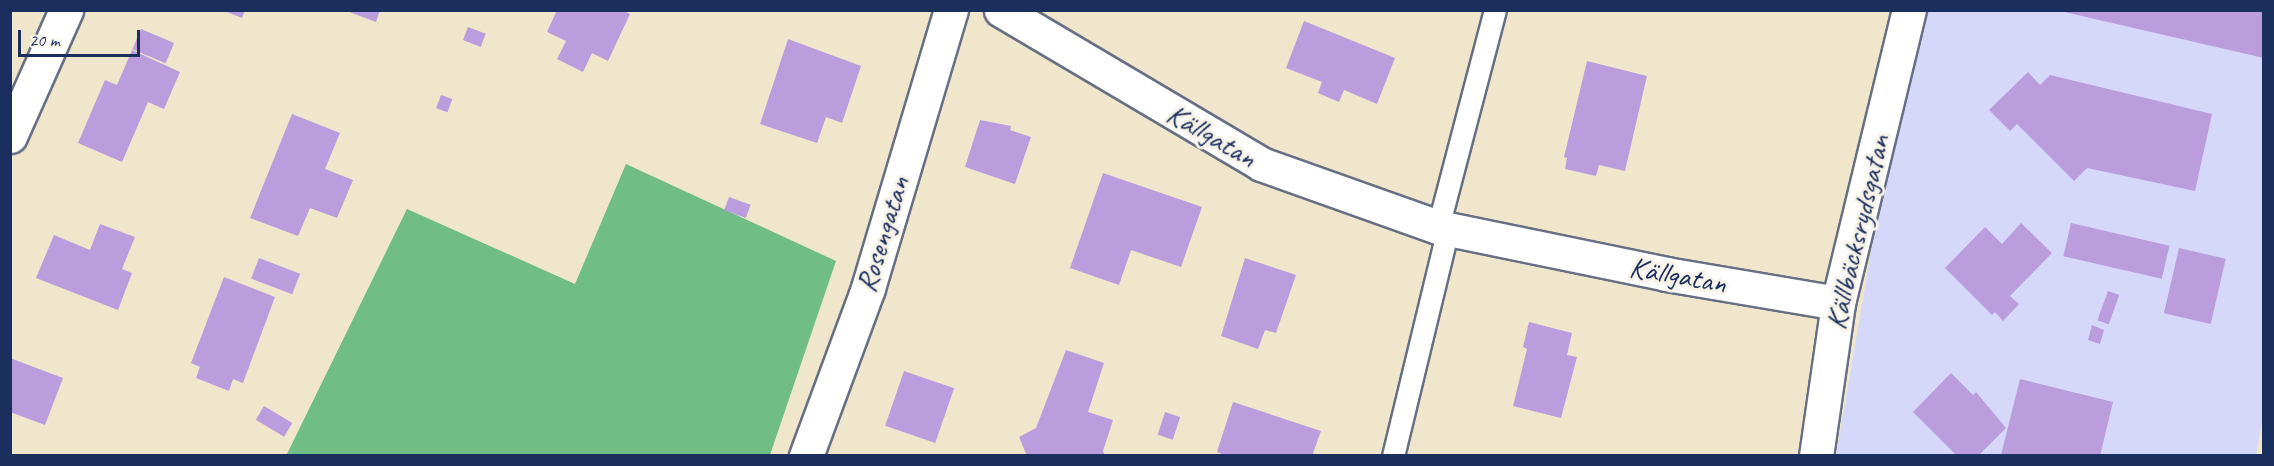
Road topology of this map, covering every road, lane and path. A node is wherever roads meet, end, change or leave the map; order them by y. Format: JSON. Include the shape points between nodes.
{"nodes":[{"id":1,"x":66,"y":10,"type":"edge"},
{"id":2,"x":951,"y":10,"type":"edge"},
{"id":3,"x":1001,"y":10,"type":"edge"},
{"id":4,"x":1495,"y":10,"type":"edge"},
{"id":5,"x":1909,"y":10,"type":"edge"},
{"id":6,"x":21,"y":87,"type":"edge"},
{"id":7,"x":10,"y":136,"type":"edge"},
{"id":8,"x":1443,"y":228,"type":"junction"},
{"id":9,"x":1838,"y":303,"type":"junction"},
{"id":10,"x":806,"y":456,"type":"edge"},
{"id":11,"x":1393,"y":456,"type":"edge"},
{"id":12,"x":1816,"y":456,"type":"edge"}],
"edges":[{"from":1,"to":6,"type":"street"},
{"from":2,"to":10,"type":"street","name":"Rosengatan","via":[[867,288]]},
{"from":3,"to":8,"type":"street","name":"Källgatan","via":[[1261,164]]},
{"from":4,"to":8,"type":"lane"},
{"from":5,"to":9,"type":"street","name":"Källbäcksrydsgatan"},
{"from":6,"to":7,"type":"street"},
{"from":8,"to":9,"type":"street","name":"Källgatan","via":[[1666,274]]},
{"from":8,"to":11,"type":"lane"},
{"from":9,"to":12,"type":"street","name":"Källbäcksrydsgatan"}]}
